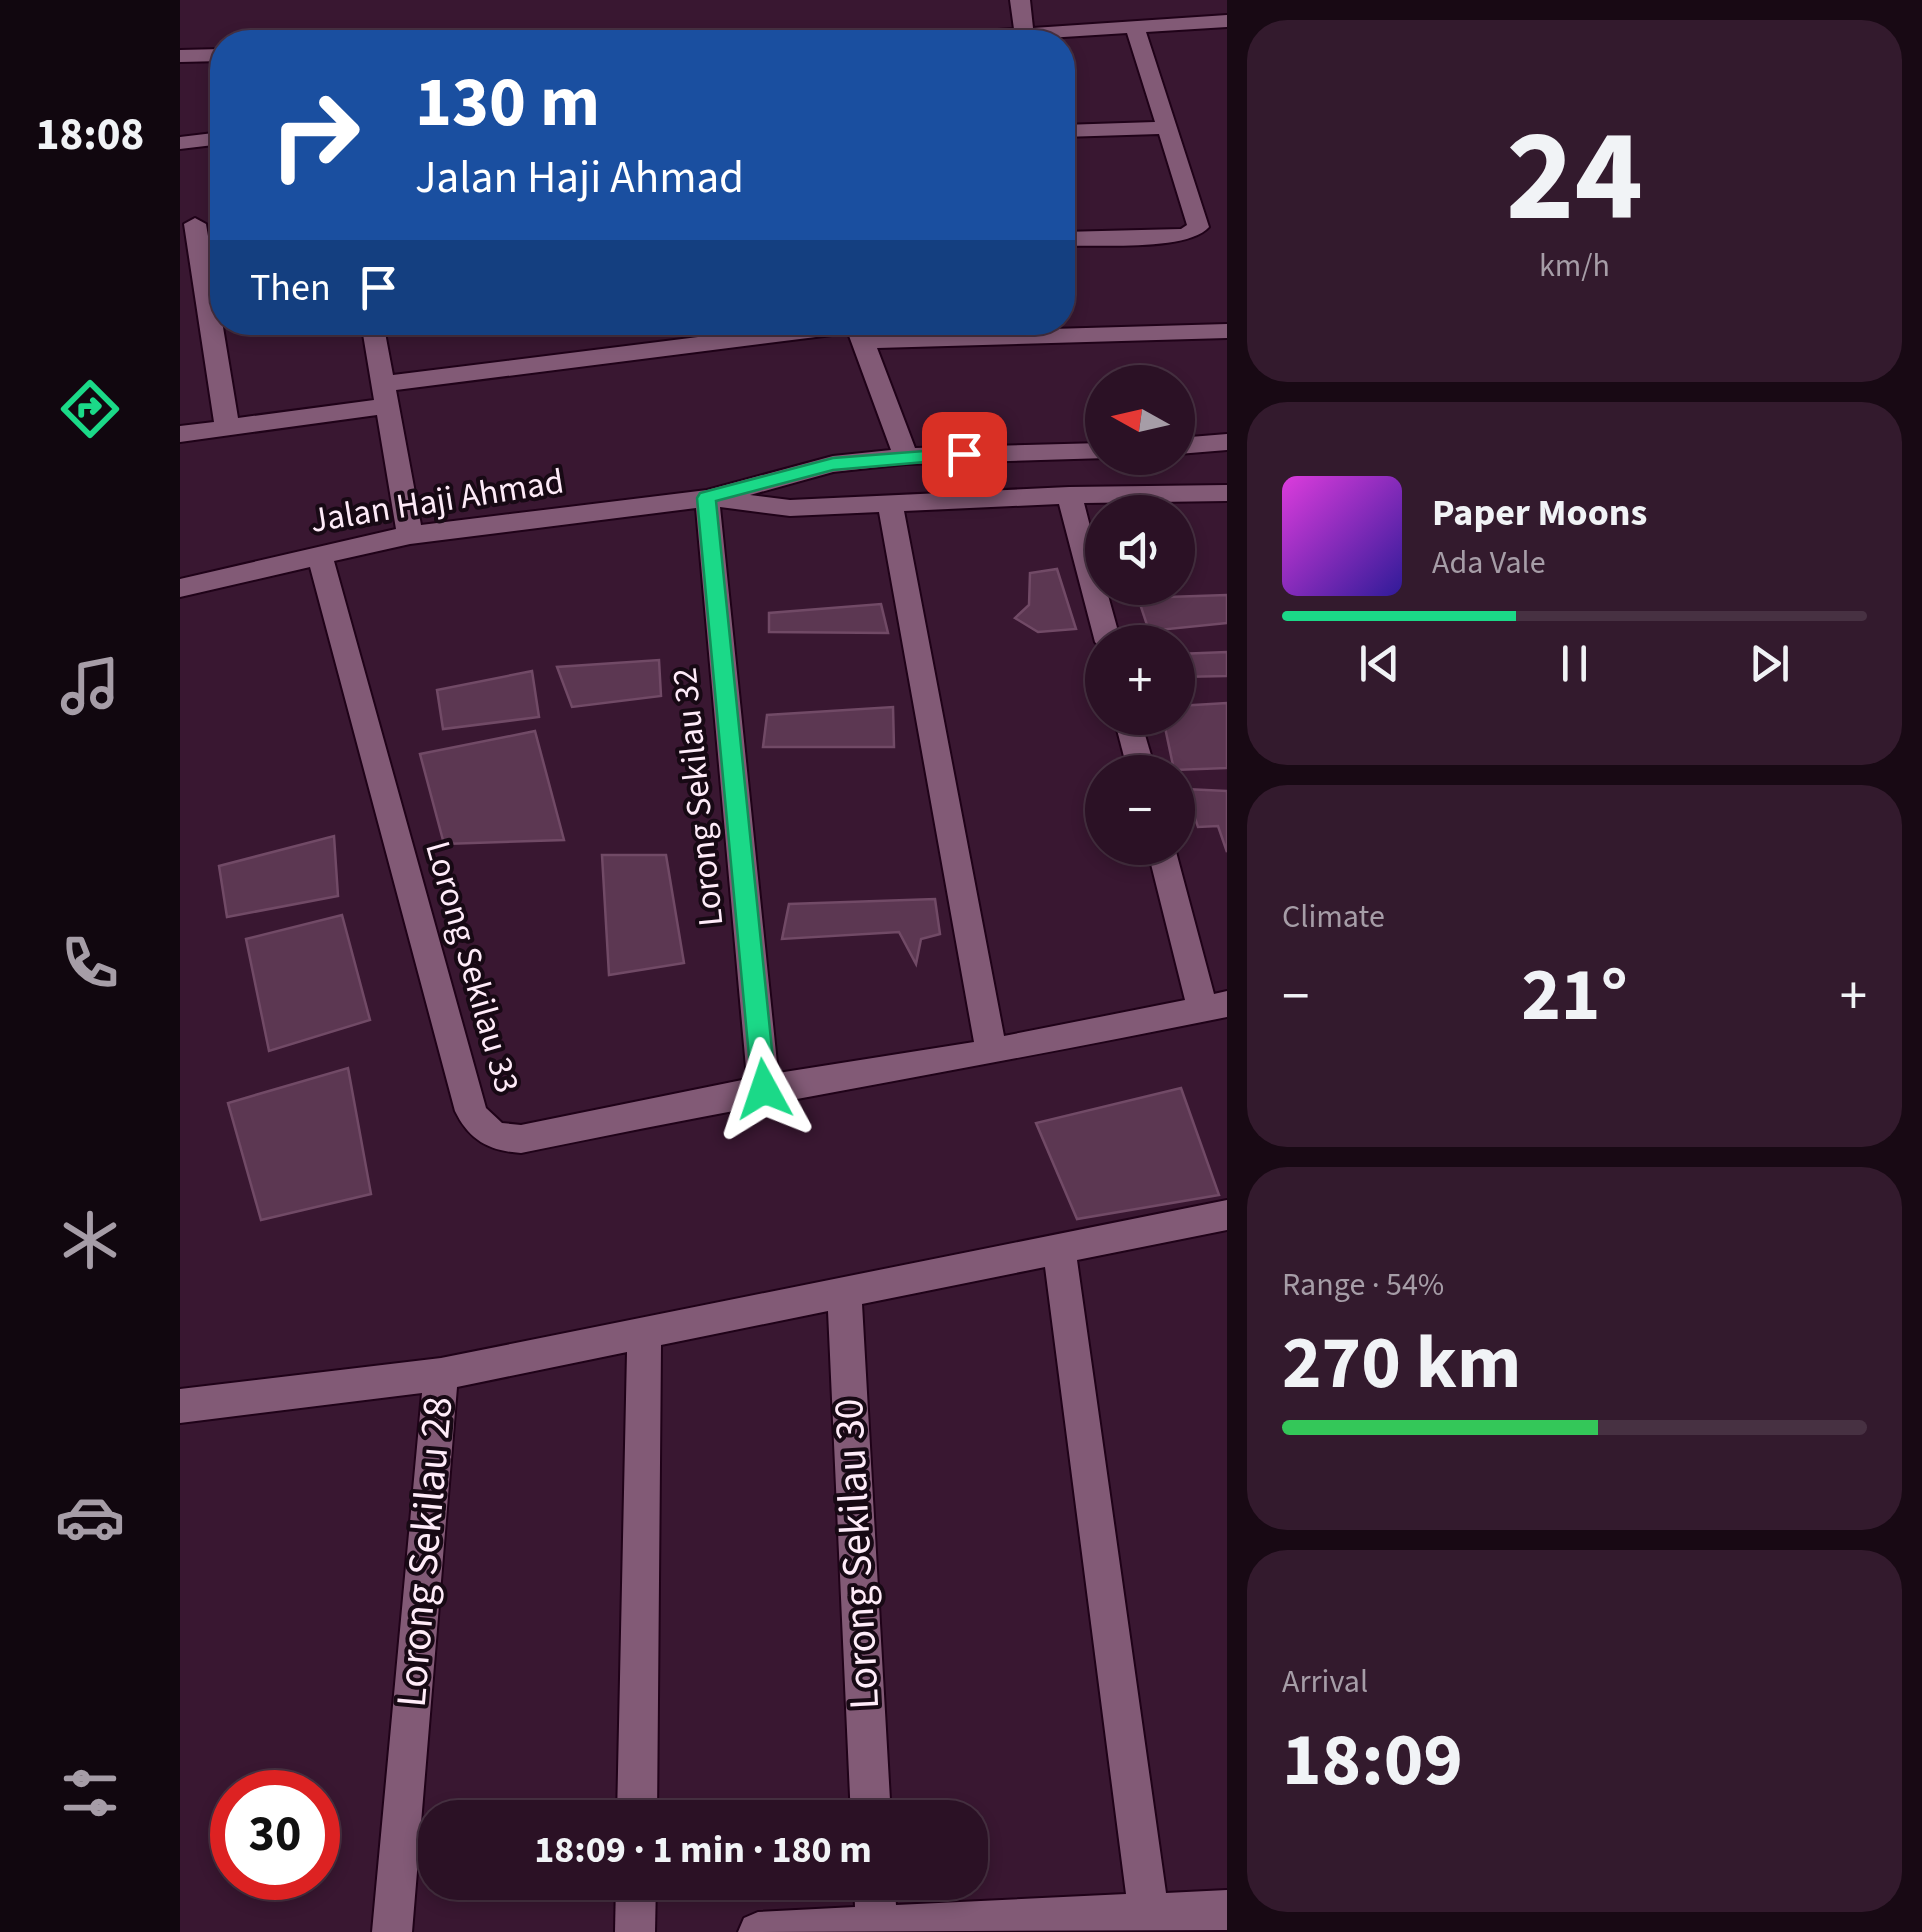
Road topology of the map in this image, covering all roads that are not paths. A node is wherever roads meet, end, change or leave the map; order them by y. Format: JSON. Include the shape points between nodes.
{"nodes":[{"id":1,"x":1020,"y":0,"type":"edge"},
{"id":2,"x":1227,"y":21,"type":"edge"},
{"id":3,"x":1135,"y":27,"type":"junction"},
{"id":4,"x":1023,"y":30,"type":"edge"},
{"id":5,"x":1075,"y":31,"type":"edge"},
{"id":6,"x":210,"y":55,"type":"edge"},
{"id":7,"x":180,"y":56,"type":"edge"},
{"id":8,"x":1165,"y":128,"type":"junction"},
{"id":9,"x":1075,"y":131,"type":"edge"},
{"id":10,"x":210,"y":139,"type":"edge"},
{"id":11,"x":180,"y":143,"type":"edge"},
{"id":12,"x":188,"y":225,"type":"edge"},
{"id":13,"x":1075,"y":237,"type":"edge"},
{"id":14,"x":1075,"y":331,"type":"edge"},
{"id":15,"x":1227,"y":332,"type":"edge"},
{"id":16,"x":374,"y":335,"type":"edge"},
{"id":17,"x":815,"y":335,"type":"edge"},
{"id":18,"x":860,"y":335,"type":"edge"},
{"id":19,"x":385,"y":395,"type":"junction"},
{"id":20,"x":227,"y":426,"type":"junction"},
{"id":21,"x":180,"y":434,"type":"edge"},
{"id":22,"x":1227,"y":442,"type":"edge"},
{"id":23,"x":1195,"y":447,"type":"edge"},
{"id":24,"x":1085,"y":451,"type":"edge"},
{"id":25,"x":1195,"y":451,"type":"edge"},
{"id":26,"x":1227,"y":454,"type":"edge"},
{"id":27,"x":906,"y":456,"type":"junction"},
{"id":28,"x":1227,"y":493,"type":"edge"},
{"id":29,"x":1069,"y":495,"type":"junction"},
{"id":30,"x":707,"y":498,"type":"junction"},
{"id":31,"x":890,"y":505,"type":"junction"},
{"id":32,"x":410,"y":536,"type":"junction"},
{"id":33,"x":319,"y":554,"type":"junction"},
{"id":34,"x":180,"y":588,"type":"edge"},
{"id":35,"x":1103,"y":625,"type":"edge"},
{"id":36,"x":1167,"y":865,"type":"edge"},
{"id":37,"x":1215,"y":1006,"type":"edge"},
{"id":38,"x":991,"y":1052,"type":"junction"},
{"id":39,"x":764,"y":1089,"type":"junction"},
{"id":40,"x":1227,"y":1215,"type":"edge"},
{"id":41,"x":1059,"y":1250,"type":"junction"},
{"id":42,"x":844,"y":1291,"type":"junction"},
{"id":43,"x":644,"y":1332,"type":"junction"},
{"id":44,"x":441,"y":1374,"type":"junction"},
{"id":45,"x":180,"y":1406,"type":"edge"},
{"id":46,"x":637,"y":1800,"type":"edge"},
{"id":47,"x":870,"y":1800,"type":"edge"},
{"id":48,"x":636,"y":1900,"type":"edge"},
{"id":49,"x":875,"y":1900,"type":"edge"},
{"id":50,"x":1227,"y":1910,"type":"edge"},
{"id":51,"x":1149,"y":1914,"type":"junction"},
{"id":52,"x":876,"y":1930,"type":"edge"},
{"id":53,"x":392,"y":1932,"type":"edge"},
{"id":54,"x":635,"y":1932,"type":"edge"},
{"id":55,"x":758,"y":1932,"type":"edge"}],
"edges":[{"from":1,"to":4,"type":"street"},
{"from":2,"to":3,"type":"street"},
{"from":3,"to":5,"type":"street"},
{"from":3,"to":8,"type":"street"},
{"from":6,"to":7,"type":"street"},
{"from":8,"to":9,"type":"street"},
{"from":8,"to":13,"type":"street","via":[[1198,219],[1195,232]]},
{"from":10,"to":11,"type":"street"},
{"from":12,"to":20,"type":"street"},
{"from":14,"to":15,"type":"street"},
{"from":16,"to":19,"type":"street"},
{"from":17,"to":19,"type":"street"},
{"from":18,"to":27,"type":"street"},
{"from":19,"to":20,"type":"street"},
{"from":19,"to":32,"type":"street"},
{"from":20,"to":21,"type":"street"},
{"from":22,"to":23,"type":"street"},
{"from":24,"to":27,"type":"street","name":"Jalan Haji Ahmad"},
{"from":25,"to":26,"type":"street"},
{"from":27,"to":30,"type":"street","name":"Jalan Haji Ahmad","via":[[833,464]]},
{"from":28,"to":29,"type":"street","name":"Jalan Haji Ahmad"},
{"from":29,"to":31,"type":"street","name":"Jalan Haji Ahmad"},
{"from":29,"to":35,"type":"street"},
{"from":30,"to":31,"type":"street","name":"Jalan Haji Ahmad","via":[[790,508]]},
{"from":30,"to":32,"type":"street","name":"Jalan Haji Ahmad"},
{"from":30,"to":39,"type":"street","name":"Lorong Sekilau 32"},
{"from":31,"to":38,"type":"street"},
{"from":32,"to":33,"type":"street","name":"Jalan Haji Ahmad"},
{"from":33,"to":34,"type":"street","name":"Jalan Haji Ahmad"},
{"from":33,"to":39,"type":"street","name":"Lorong Sekilau 33","via":[[478,1124],[521,1139]]},
{"from":36,"to":37,"type":"street"},
{"from":37,"to":38,"type":"street","name":"Lorong Sekilau 33"},
{"from":38,"to":39,"type":"street","name":"Lorong Sekilau 33"},
{"from":40,"to":41,"type":"street"},
{"from":41,"to":42,"type":"street"},
{"from":41,"to":51,"type":"street"},
{"from":42,"to":43,"type":"street"},
{"from":42,"to":47,"type":"street","name":"Lorong Sekilau 30"},
{"from":43,"to":44,"type":"street"},
{"from":43,"to":46,"type":"street"},
{"from":44,"to":45,"type":"street","name":"Lorong Sekilau 28"},
{"from":44,"to":53,"type":"street","name":"Lorong Sekilau 28"},
{"from":48,"to":54,"type":"street"},
{"from":49,"to":52,"type":"street"},
{"from":50,"to":51,"type":"street"},
{"from":51,"to":52,"type":"street"},
{"from":52,"to":55,"type":"street"}]}
